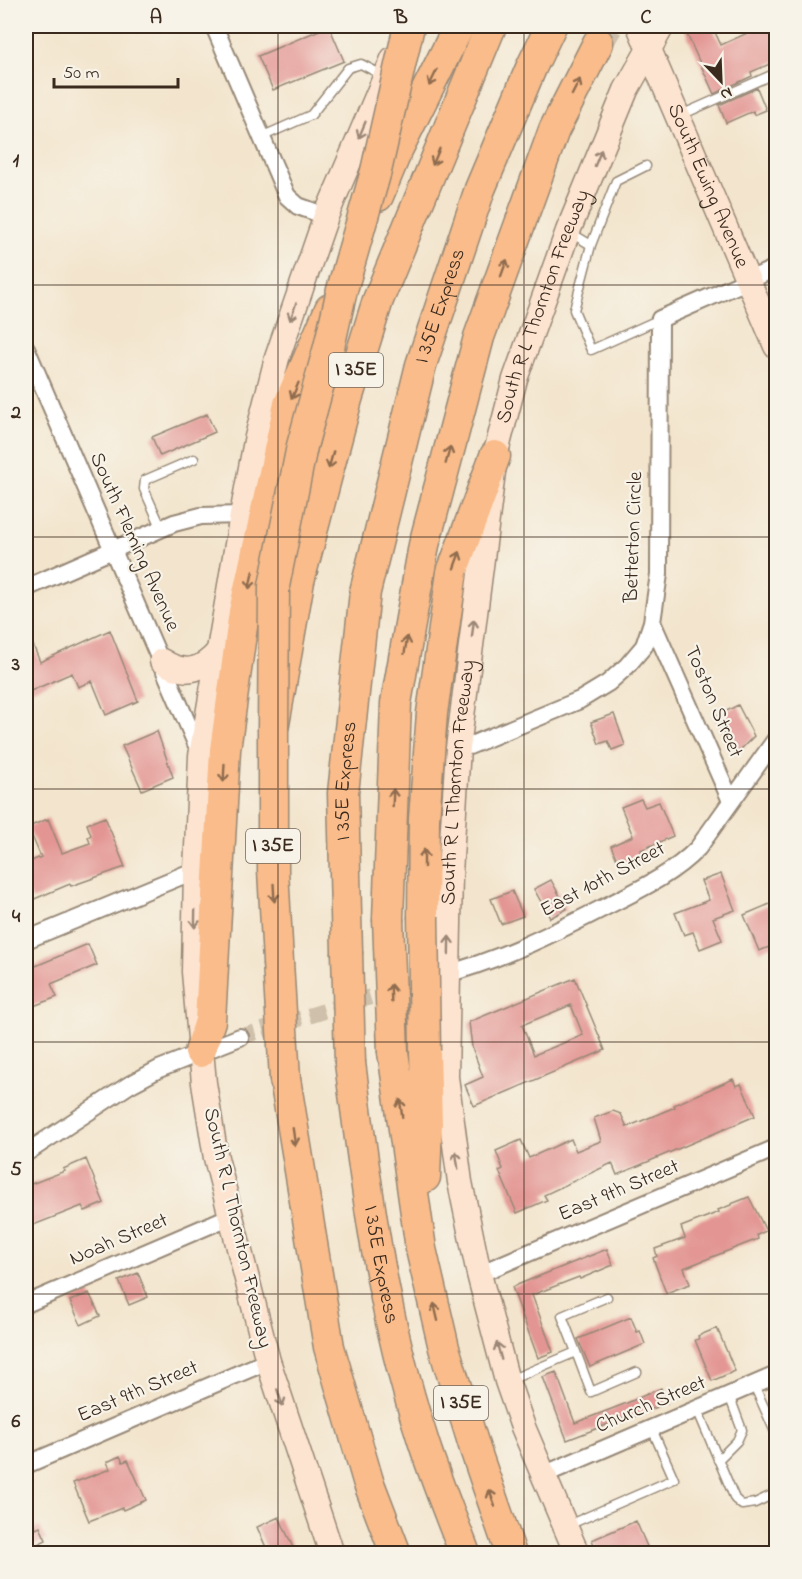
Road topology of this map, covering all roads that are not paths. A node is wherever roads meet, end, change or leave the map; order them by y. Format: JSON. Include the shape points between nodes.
{"nodes":[{"id":1,"x":214,"y":26,"type":"edge"},
{"id":2,"x":409,"y":26,"type":"edge"},
{"id":3,"x":459,"y":26,"type":"edge"},
{"id":4,"x":491,"y":26,"type":"edge"},
{"id":5,"x":551,"y":26,"type":"edge"},
{"id":6,"x":639,"y":26,"type":"edge"},
{"id":7,"x":662,"y":26,"type":"edge"},
{"id":8,"x":598,"y":43,"type":"tunnel mouth"},
{"id":9,"x":649,"y":48,"type":"junction"},
{"id":10,"x":777,"y":73,"type":"edge"},
{"id":11,"x":384,"y":76,"type":"junction"},
{"id":12,"x":678,"y":117,"type":"junction"},
{"id":13,"x":261,"y":137,"type":"junction"},
{"id":14,"x":646,"y":166,"type":"dead end"},
{"id":15,"x":326,"y":216,"type":"junction"},
{"id":16,"x":568,"y":231,"type":"junction"},
{"id":17,"x":591,"y":245,"type":"junction"},
{"id":18,"x":777,"y":268,"type":"edge"},
{"id":19,"x":749,"y":280,"type":"junction"},
{"id":20,"x":660,"y":319,"type":"junction"},
{"id":21,"x":777,"y":346,"type":"edge"},
{"id":22,"x":26,"y":348,"type":"edge"},
{"id":23,"x":495,"y":456,"type":"junction"},
{"id":24,"x":194,"y":459,"type":"dead end"},
{"id":25,"x":242,"y":515,"type":"junction"},
{"id":26,"x":162,"y":529,"type":"junction"},
{"id":27,"x":112,"y":551,"type":"junction"},
{"id":28,"x":26,"y":588,"type":"edge"},
{"id":29,"x":652,"y":622,"type":"junction"},
{"id":30,"x":219,"y":651,"type":"junction"},
{"id":31,"x":162,"y":661,"type":"junction"},
{"id":32,"x":273,"y":730,"type":"junction"},
{"id":33,"x":777,"y":739,"type":"edge"},
{"id":34,"x":458,"y":748,"type":"junction"},
{"id":35,"x":201,"y":756,"type":"junction"},
{"id":36,"x":731,"y":801,"type":"junction"},
{"id":37,"x":196,"y":870,"type":"junction"},
{"id":38,"x":26,"y":940,"type":"edge"},
{"id":39,"x":440,"y":976,"type":"junction"},
{"id":40,"x":240,"y":1037,"type":"tunnel mouth"},
{"id":41,"x":201,"y":1052,"type":"junction"},
{"id":42,"x":777,"y":1148,"type":"edge"},
{"id":43,"x":26,"y":1153,"type":"edge"},
{"id":44,"x":231,"y":1216,"type":"junction"},
{"id":45,"x":422,"y":1249,"type":"junction"},
{"id":46,"x":479,"y":1274,"type":"junction"},
{"id":47,"x":607,"y":1297,"type":"dead end"},
{"id":48,"x":26,"y":1304,"type":"edge"},
{"id":49,"x":329,"y":1347,"type":"junction"},
{"id":50,"x":576,"y":1352,"type":"junction"},
{"id":51,"x":268,"y":1361,"type":"junction"},
{"id":52,"x":637,"y":1372,"type":"dead end"},
{"id":53,"x":777,"y":1375,"type":"edge"},
{"id":54,"x":507,"y":1381,"type":"junction"},
{"id":55,"x":754,"y":1385,"type":"junction"},
{"id":56,"x":729,"y":1395,"type":"junction"},
{"id":57,"x":697,"y":1409,"type":"junction"},
{"id":58,"x":652,"y":1429,"type":"junction"},
{"id":59,"x":777,"y":1434,"type":"edge"},
{"id":60,"x":718,"y":1460,"type":"junction"},
{"id":61,"x":26,"y":1465,"type":"edge"},
{"id":62,"x":543,"y":1475,"type":"junction"},
{"id":63,"x":777,"y":1493,"type":"edge"},
{"id":64,"x":565,"y":1526,"type":"junction"},
{"id":65,"x":332,"y":1554,"type":"edge"},
{"id":66,"x":379,"y":1554,"type":"edge"},
{"id":67,"x":396,"y":1554,"type":"edge"},
{"id":68,"x":465,"y":1554,"type":"edge"},
{"id":69,"x":511,"y":1554,"type":"edge"},
{"id":70,"x":578,"y":1554,"type":"edge"}],
"edges":[{"from":1,"to":13,"type":"street"},
{"from":2,"to":11,"type":"main road","name":"South R L Thornton Freeway"},
{"from":2,"to":32,"type":"highway","bridge":true,"via":[[376,171],[302,446],[274,586]]},
{"from":3,"to":41,"type":"highway","one_way":true,"via":[[398,148],[289,404],[244,612],[228,727],[210,1021]]},
{"from":4,"to":32,"type":"highway","number":"I 35E","one_way":true,"via":[[378,300],[346,399],[299,580]]},
{"from":5,"to":68,"type":"highway","name":"I 35E Express","bridge":true,"via":[[480,189],[421,365],[365,592],[343,793],[350,1064],[366,1186],[400,1357],[420,1434]]},
{"from":6,"to":9,"type":"main road","name":"South Ewing Avenue"},
{"from":7,"to":9,"type":"main road","name":"South R L Thornton Freeway"},
{"from":45,"to":8,"type":"highway","number":"I 35E","one_way":true,"bridge":true,"via":[[393,1052],[388,920],[396,703],[424,545],[479,337],[554,130]]},
{"from":9,"to":12,"type":"main road","name":"South Ewing Avenue"},
{"from":16,"to":9,"type":"main road","name":"South R L Thornton Freeway","one_way":true,"via":[[626,90]]},
{"from":10,"to":12,"type":"lane"},
{"from":11,"to":13,"type":"lane","via":[[362,64],[348,68],[311,115]]},
{"from":11,"to":15,"type":"main road","name":"South R L Thornton Freeway","one_way":true},
{"from":12,"to":19,"type":"main road","name":"South Ewing Avenue"},
{"from":13,"to":15,"type":"street","via":[[287,196],[298,206]]},
{"from":14,"to":17,"type":"lane","via":[[616,181]]},
{"from":15,"to":25,"type":"main road","name":"South R L Thornton Freeway","one_way":true,"via":[[277,357]]},
{"from":16,"to":17,"type":"lane"},
{"from":16,"to":23,"type":"main road","name":"South R L Thornton Freeway","via":[[515,379]]},
{"from":17,"to":20,"type":"lane","via":[[574,310],[591,350]]},
{"from":18,"to":19,"type":"street"},
{"from":19,"to":20,"type":"street"},
{"from":19,"to":21,"type":"main road","name":"South Ewing Avenue"},
{"from":20,"to":29,"type":"street","name":"Betterton Circle","via":[[659,574]]},
{"from":22,"to":27,"type":"street","name":"South Fleming Avenue"},
{"from":34,"to":23,"type":"main road","name":"South R L Thornton Freeway","one_way":true},
{"from":45,"to":23,"type":"highway","one_way":true,"bridge":true,"via":[[427,1123],[424,819],[432,713],[452,572]]},
{"from":24,"to":26,"type":"lane","via":[[145,480],[144,489]]},
{"from":25,"to":26,"type":"street","via":[[201,516]]},
{"from":25,"to":30,"type":"main road","name":"South R L Thornton Freeway"},
{"from":26,"to":27,"type":"street"},
{"from":27,"to":28,"type":"street"},
{"from":27,"to":31,"type":"street","name":"South Fleming Avenue"},
{"from":29,"to":34,"type":"street","name":"Betterton Circle","via":[[644,646],[608,683],[580,700]]},
{"from":29,"to":36,"type":"street","name":"Toston Street"},
{"from":30,"to":31,"type":"main road","via":[[209,662],[191,669],[172,668]]},
{"from":30,"to":35,"type":"main road","name":"South R L Thornton Freeway"},
{"from":31,"to":35,"type":"street","name":"South Fleming Avenue"},
{"from":32,"to":49,"type":"highway","number":"I 35E","one_way":true,"bridge":true,"via":[[273,870],[285,1079]]},
{"from":33,"to":36,"type":"street","name":"East 10th Street"},
{"from":39,"to":34,"type":"main road","name":"South R L Thornton Freeway","one_way":true},
{"from":35,"to":37,"type":"main road","name":"South R L Thornton Freeway"},
{"from":36,"to":39,"type":"street","name":"East 10th Street","via":[[698,848],[659,879],[528,946]]},
{"from":37,"to":38,"type":"street"},
{"from":37,"to":41,"type":"main road","name":"South R L Thornton Freeway","one_way":true,"via":[[194,972]]},
{"from":46,"to":39,"type":"main road","name":"South R L Thornton Freeway","one_way":true,"via":[[460,1182]]},
{"from":40,"to":41,"type":"street"},
{"from":41,"to":43,"type":"street","via":[[129,1085]]},
{"from":41,"to":44,"type":"main road","name":"South R L Thornton Freeway","via":[[208,1113]]},
{"from":42,"to":46,"type":"street","name":"East 9th Street"},
{"from":44,"to":48,"type":"street","name":"Noah Street"},
{"from":44,"to":51,"type":"main road","name":"South R L Thornton Freeway"},
{"from":69,"to":45,"type":"highway","number":"I 35E","one_way":true,"via":[[444,1348]]},
{"from":54,"to":46,"type":"main road","name":"South R L Thornton Freeway","one_way":true},
{"from":47,"to":50,"type":"lane","via":[[562,1316]]},
{"from":49,"to":66,"type":"highway","via":[[349,1475]]},
{"from":49,"to":67,"type":"highway","number":"I 35E","via":[[368,1481]]},
{"from":50,"to":52,"type":"lane","via":[[591,1392]]},
{"from":50,"to":54,"type":"lane"},
{"from":51,"to":61,"type":"street","name":"East 9th Street"},
{"from":51,"to":65,"type":"main road","name":"South R L Thornton Freeway","one_way":true},
{"from":53,"to":55,"type":"street","name":"Church Street"},
{"from":54,"to":62,"type":"main road","name":"South R L Thornton Freeway"},
{"from":55,"to":56,"type":"street","name":"Church Street"},
{"from":55,"to":59,"type":"lane"},
{"from":56,"to":57,"type":"street","name":"Church Street"},
{"from":56,"to":60,"type":"lane","via":[[742,1430],[737,1442]]},
{"from":57,"to":58,"type":"street","name":"Church Street"},
{"from":57,"to":60,"type":"lane"},
{"from":58,"to":62,"type":"street","name":"Church Street"},
{"from":58,"to":64,"type":"lane","via":[[674,1479]]},
{"from":60,"to":63,"type":"lane","via":[[735,1499],[742,1505]]},
{"from":62,"to":64,"type":"main road","name":"South R L Thornton Freeway"},
{"from":64,"to":70,"type":"main road","name":"South R L Thornton Freeway"}]}
